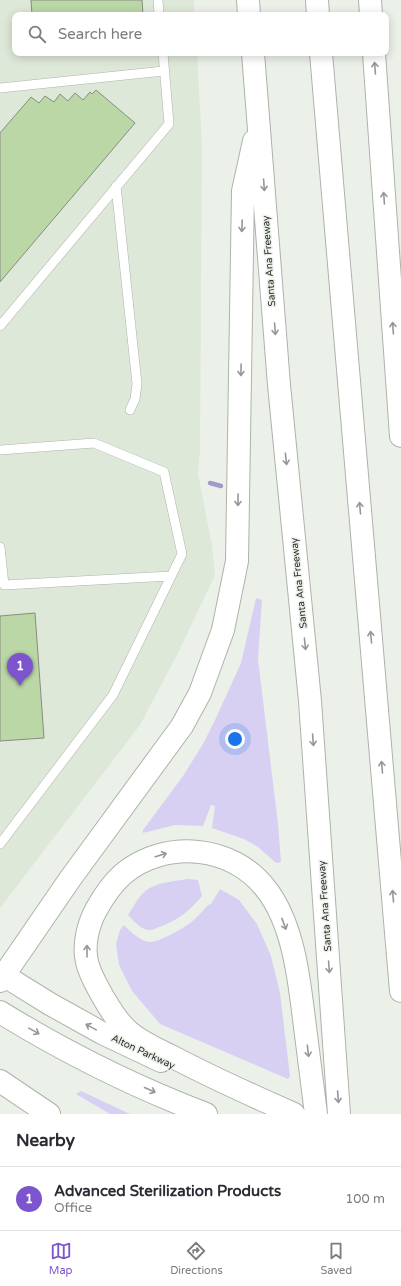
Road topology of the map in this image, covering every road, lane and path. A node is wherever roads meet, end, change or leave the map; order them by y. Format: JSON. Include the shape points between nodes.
{"nodes":[{"id":1,"x":158,"y":0,"type":"edge"},
{"id":2,"x":248,"y":0,"type":"edge"},
{"id":3,"x":317,"y":0,"type":"edge"},
{"id":4,"x":370,"y":0,"type":"edge"},
{"id":5,"x":159,"y":12,"type":"edge"},
{"id":6,"x":249,"y":12,"type":"edge"},
{"id":7,"x":318,"y":12,"type":"edge"},
{"id":8,"x":371,"y":12,"type":"edge"},
{"id":9,"x":163,"y":56,"type":"edge"},
{"id":10,"x":253,"y":56,"type":"edge"},
{"id":11,"x":322,"y":56,"type":"edge"},
{"id":12,"x":374,"y":56,"type":"edge"},
{"id":13,"x":164,"y":71,"type":"junction"},
{"id":14,"x":0,"y":88,"type":"edge"},
{"id":15,"x":258,"y":119,"type":"junction"},
{"id":16,"x":116,"y":186,"type":"junction"},
{"id":17,"x":0,"y":326,"type":"edge"},
{"id":18,"x":130,"y":410,"type":"dead end"},
{"id":19,"x":401,"y":436,"type":"edge"},
{"id":20,"x":0,"y":450,"type":"edge"},
{"id":21,"x":0,"y":547,"type":"edge"},
{"id":22,"x":171,"y":576,"type":"junction"},
{"id":23,"x":0,"y":844,"type":"edge"},
{"id":24,"x":1,"y":977,"type":"edge"},
{"id":25,"x":401,"y":991,"type":"edge"},
{"id":26,"x":0,"y":1012,"type":"edge"},
{"id":27,"x":0,"y":1081,"type":"edge"},
{"id":28,"x":49,"y":1114,"type":"edge"},
{"id":29,"x":206,"y":1114,"type":"edge"},
{"id":30,"x":294,"y":1114,"type":"edge"},
{"id":31,"x":316,"y":1114,"type":"edge"},
{"id":32,"x":339,"y":1114,"type":"edge"}],
"edges":[{"from":1,"to":5,"type":"lane"},
{"from":2,"to":6,"type":"main road"},
{"from":3,"to":7,"type":"main road"},
{"from":4,"to":8,"type":"main road"},
{"from":9,"to":13,"type":"lane"},
{"from":10,"to":15,"type":"main road","name":"Santa Ana Freeway"},
{"from":25,"to":11,"type":"main road","one_way":true},
{"from":19,"to":12,"type":"main road","one_way":true},
{"from":13,"to":14,"type":"lane"},
{"from":13,"to":16,"type":"lane","via":[[169,124]]},
{"from":15,"to":24,"type":"main road","one_way":true,"via":[[243,191],[237,561],[223,630],[200,693],[182,726]]},
{"from":15,"to":32,"type":"main road","name":"Santa Ana Freeway","one_way":true,"via":[[279,384],[310,701]]},
{"from":16,"to":17,"type":"lane"},
{"from":16,"to":18,"type":"lane","via":[[137,384]]},
{"from":20,"to":22,"type":"lane","via":[[94,443],[164,472],[182,554]]},
{"from":21,"to":22,"type":"lane","via":[[4,585]]},
{"from":22,"to":23,"type":"lane","via":[[113,695]]},
{"from":30,"to":24,"type":"main road","name":"Alton Parkway","one_way":true,"via":[[199,1078],[139,1051]]},
{"from":26,"to":29,"type":"main road","one_way":true,"via":[[99,1067]]},
{"from":27,"to":28,"type":"main road"},
{"from":30,"to":31,"type":"main road","one_way":true,"via":[[138,1040],[109,1009],[87,962],[87,936],[94,914],[109,889],[137,864],[167,853],[206,853],[235,863],[248,871],[266,889],[278,908],[296,971]]}]}
